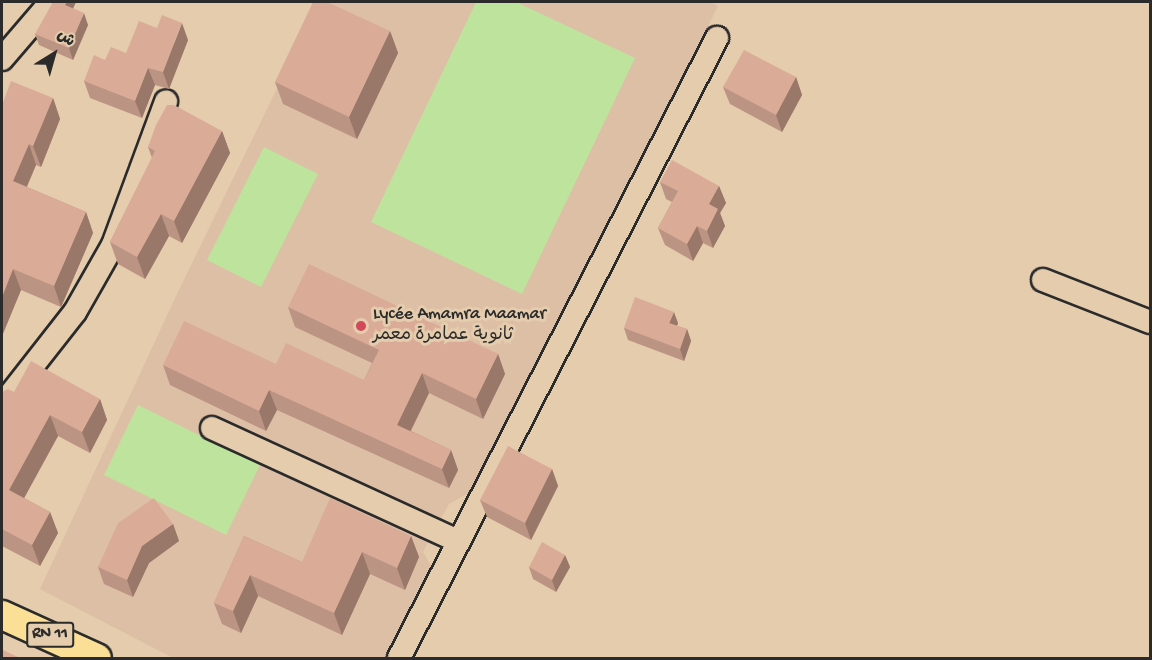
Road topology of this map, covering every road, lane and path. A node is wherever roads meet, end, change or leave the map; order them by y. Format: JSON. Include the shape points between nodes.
{"nodes":[{"id":1,"x":44,"y":10,"type":"dead end"},
{"id":2,"x":717,"y":38,"type":"dead end"},
{"id":3,"x":2,"y":59,"type":"edge"},
{"id":4,"x":166,"y":102,"type":"dead end"},
{"id":5,"x":1043,"y":280,"type":"dead end"},
{"id":6,"x":1150,"y":322,"type":"edge"},
{"id":7,"x":2,"y":405,"type":"edge"},
{"id":8,"x":212,"y":428,"type":"dead end"},
{"id":9,"x":458,"y":541,"type":"junction"},
{"id":10,"x":2,"y":615,"type":"edge"},
{"id":11,"x":96,"y":658,"type":"edge"},
{"id":12,"x":399,"y":658,"type":"edge"}],
"edges":[{"from":1,"to":3,"type":"street"},
{"from":2,"to":9,"type":"street"},
{"from":4,"to":7,"type":"street","via":[[113,245],[75,312]]},
{"from":5,"to":6,"type":"street"},
{"from":8,"to":9,"type":"street"},
{"from":9,"to":12,"type":"street"},
{"from":10,"to":11,"type":"main road","number":"RN 11"}]}
